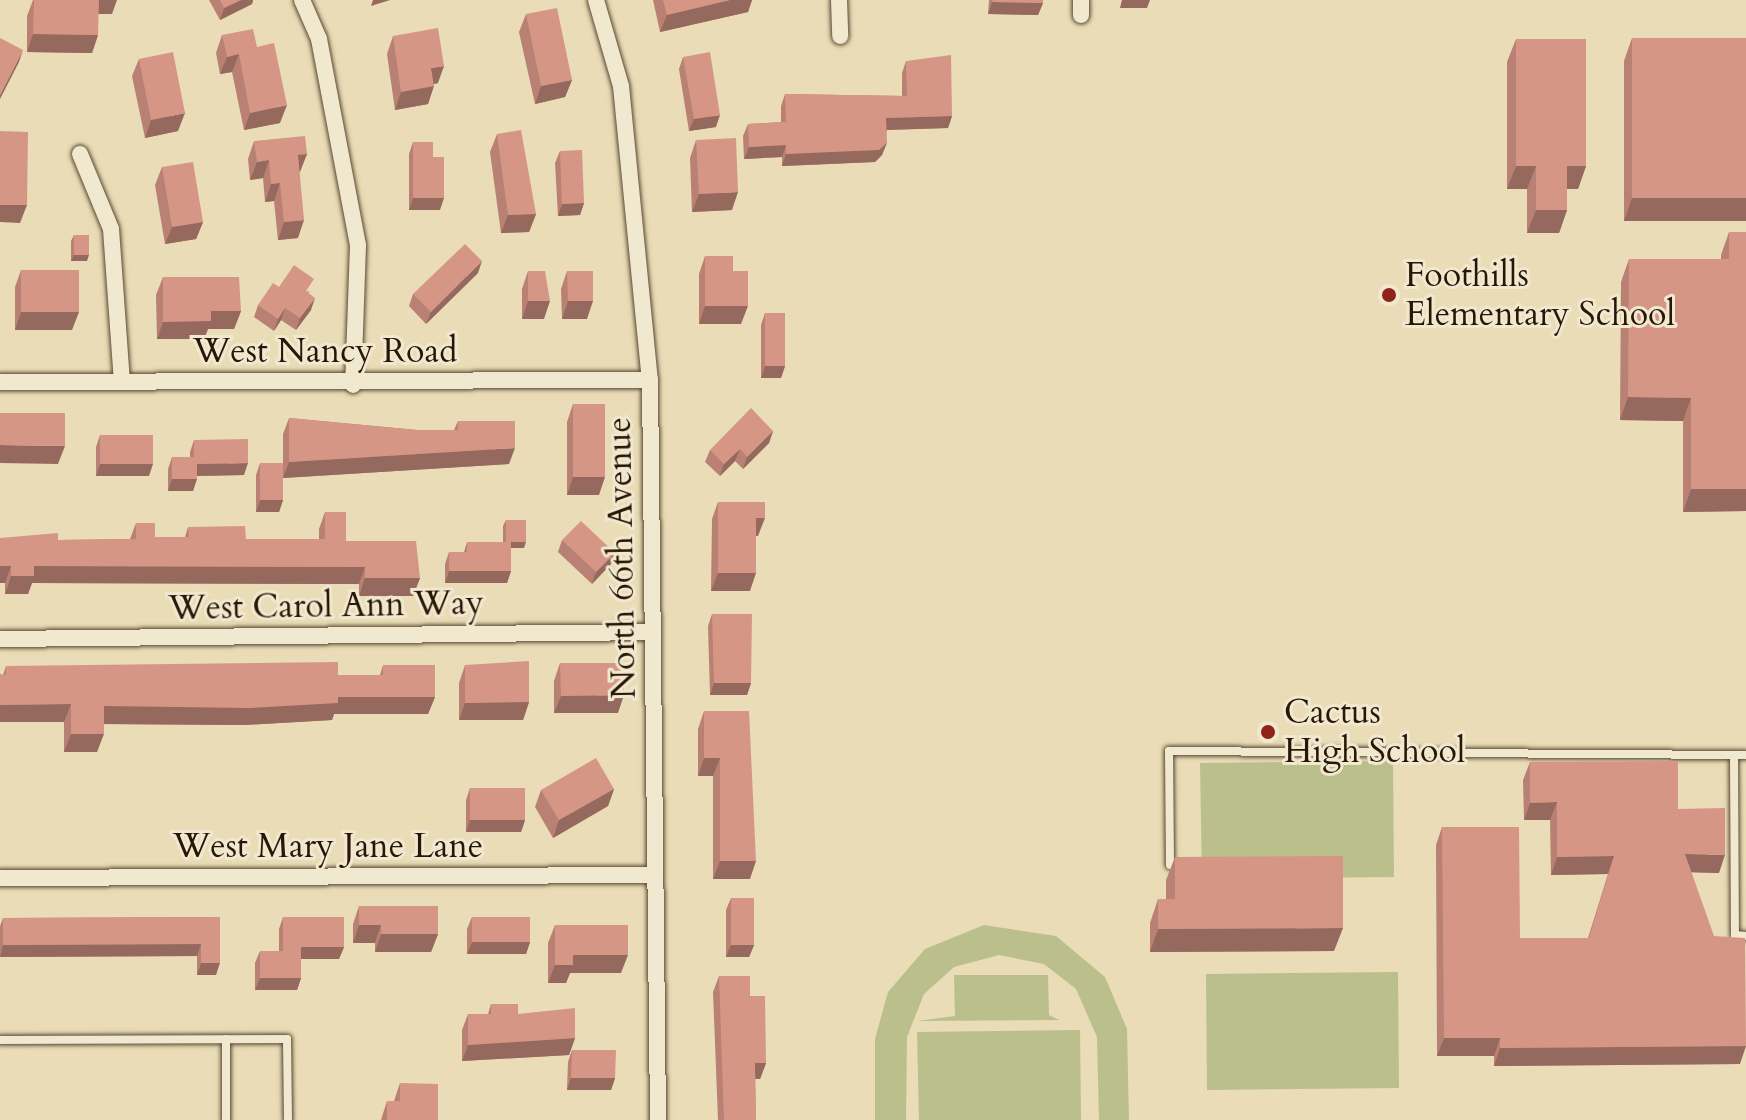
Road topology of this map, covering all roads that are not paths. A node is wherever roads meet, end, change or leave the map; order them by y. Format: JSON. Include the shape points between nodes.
{"nodes":[{"id":1,"x":302,"y":0,"type":"edge"},
{"id":2,"x":596,"y":0,"type":"edge"},
{"id":3,"x":839,"y":0,"type":"edge"},
{"id":4,"x":840,"y":36,"type":"dead end"},
{"id":5,"x":80,"y":154,"type":"dead end"},
{"id":6,"x":650,"y":380,"type":"junction"},
{"id":7,"x":122,"y":381,"type":"junction"},
{"id":8,"x":0,"y":382,"type":"edge"},
{"id":9,"x":353,"y":385,"type":"junction"},
{"id":10,"x":653,"y":632,"type":"junction"},
{"id":11,"x":0,"y":639,"type":"edge"},
{"id":12,"x":1734,"y":755,"type":"junction"},
{"id":13,"x":1746,"y":755,"type":"edge"},
{"id":14,"x":1170,"y":865,"type":"dead end"},
{"id":15,"x":655,"y":875,"type":"junction"},
{"id":16,"x":0,"y":878,"type":"edge"},
{"id":17,"x":1746,"y":936,"type":"edge"},
{"id":18,"x":226,"y":1039,"type":"junction"},
{"id":19,"x":0,"y":1040,"type":"edge"},
{"id":20,"x":226,"y":1120,"type":"edge"},
{"id":21,"x":288,"y":1120,"type":"edge"},
{"id":22,"x":658,"y":1120,"type":"edge"}],
"edges":[{"from":1,"to":9,"type":"street","via":[[319,39],[358,245]]},
{"from":2,"to":6,"type":"street","name":"North 66th Avenue","via":[[621,86]]},
{"from":3,"to":4,"type":"street"},
{"from":5,"to":7,"type":"street","via":[[111,229]]},
{"from":6,"to":9,"type":"street","name":"West Nancy Road"},
{"from":6,"to":10,"type":"street","name":"North 66th Avenue"},
{"from":7,"to":8,"type":"street","name":"West Nancy Road"},
{"from":7,"to":9,"type":"street","name":"West Nancy Road"},
{"from":10,"to":11,"type":"street","name":"West Carol Ann Way"},
{"from":10,"to":15,"type":"street","name":"North 66th Avenue"},
{"from":12,"to":13,"type":"lane"},
{"from":12,"to":14,"type":"lane","via":[[1169,751]]},
{"from":12,"to":17,"type":"lane","via":[[1735,935]]},
{"from":15,"to":16,"type":"street","name":"West Mary Jane Lane"},
{"from":15,"to":22,"type":"street","name":"North 66th Avenue"},
{"from":18,"to":19,"type":"lane"},
{"from":18,"to":20,"type":"lane"},
{"from":18,"to":21,"type":"lane","via":[[287,1039]]}]}
